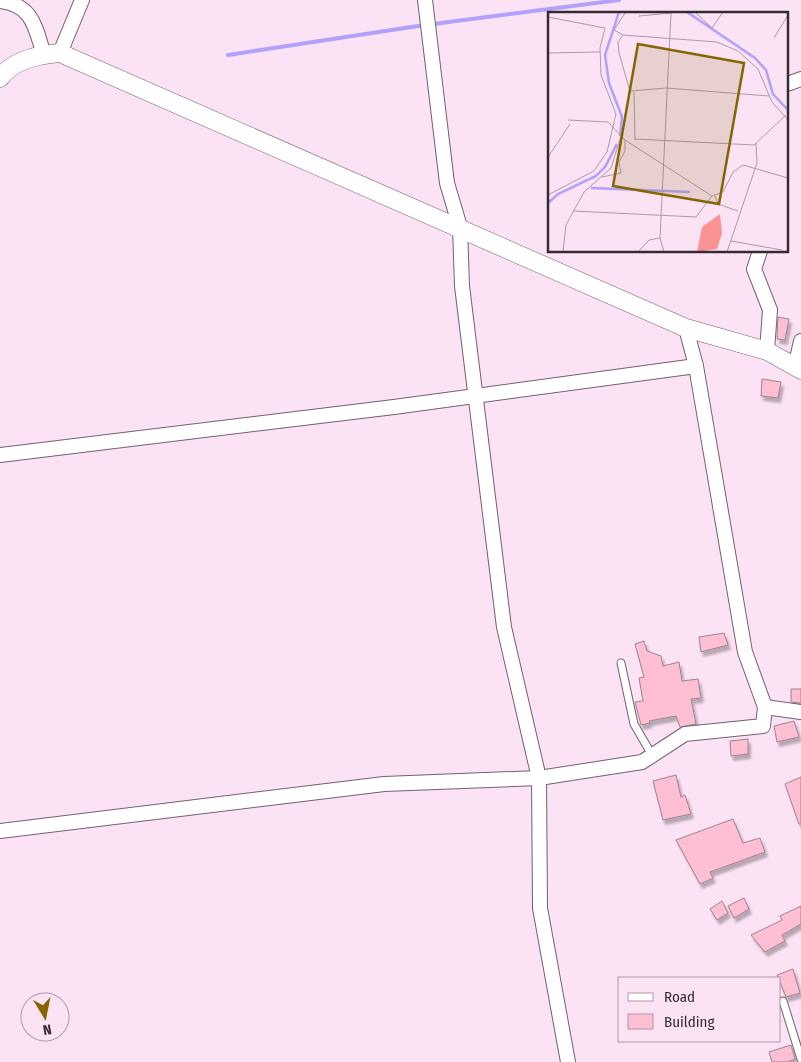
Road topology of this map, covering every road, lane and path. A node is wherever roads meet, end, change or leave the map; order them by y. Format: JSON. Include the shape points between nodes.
{"nodes":[{"id":1,"x":82,"y":0,"type":"edge"},
{"id":2,"x":426,"y":0,"type":"edge"},
{"id":3,"x":0,"y":1,"type":"edge"},
{"id":4,"x":52,"y":54,"type":"junction"},
{"id":5,"x":0,"y":78,"type":"edge"},
{"id":6,"x":801,"y":79,"type":"edge"},
{"id":7,"x":788,"y":84,"type":"edge"},
{"id":8,"x":460,"y":228,"type":"junction"},
{"id":9,"x":760,"y":252,"type":"edge"},
{"id":10,"x":686,"y":328,"type":"junction"},
{"id":11,"x":801,"y":341,"type":"edge"},
{"id":12,"x":767,"y":351,"type":"junction"},
{"id":13,"x":696,"y":366,"type":"junction"},
{"id":14,"x":801,"y":368,"type":"edge"},
{"id":15,"x":477,"y":394,"type":"junction"},
{"id":16,"x":0,"y":454,"type":"edge"},
{"id":17,"x":621,"y":663,"type":"dead end"},
{"id":18,"x":765,"y":707,"type":"junction"},
{"id":19,"x":801,"y":712,"type":"edge"},
{"id":20,"x":652,"y":755,"type":"junction"},
{"id":21,"x":539,"y":778,"type":"junction"},
{"id":22,"x":0,"y":831,"type":"edge"},
{"id":23,"x":783,"y":1001,"type":"dead end"},
{"id":24,"x":801,"y":1059,"type":"edge"},
{"id":25,"x":568,"y":1062,"type":"edge"}],
"edges":[{"from":1,"to":4,"type":"street"},
{"from":2,"to":8,"type":"street","via":[[447,183]]},
{"from":3,"to":4,"type":"street","via":[[13,3],[32,17]]},
{"from":4,"to":5,"type":"street","via":[[20,62]]},
{"from":4,"to":8,"type":"street"},
{"from":6,"to":7,"type":"street"},
{"from":8,"to":10,"type":"street"},
{"from":8,"to":15,"type":"street","via":[[462,286]]},
{"from":9,"to":12,"type":"street","via":[[754,269],[770,310]]},
{"from":10,"to":12,"type":"street"},
{"from":10,"to":13,"type":"street"},
{"from":11,"to":14,"type":"street","via":[[797,359]]},
{"from":12,"to":14,"type":"street"},
{"from":13,"to":15,"type":"street"},
{"from":13,"to":18,"type":"street","via":[[745,652]]},
{"from":15,"to":16,"type":"street","via":[[394,407]]},
{"from":15,"to":21,"type":"street","via":[[504,626]]},
{"from":17,"to":20,"type":"lane","via":[[634,724]]},
{"from":18,"to":19,"type":"street"},
{"from":18,"to":20,"type":"street","via":[[763,726],[685,734]]},
{"from":20,"to":21,"type":"street","via":[[642,762]]},
{"from":21,"to":22,"type":"street","via":[[384,784]]},
{"from":21,"to":25,"type":"street","via":[[540,908]]},
{"from":23,"to":24,"type":"lane"}]}
